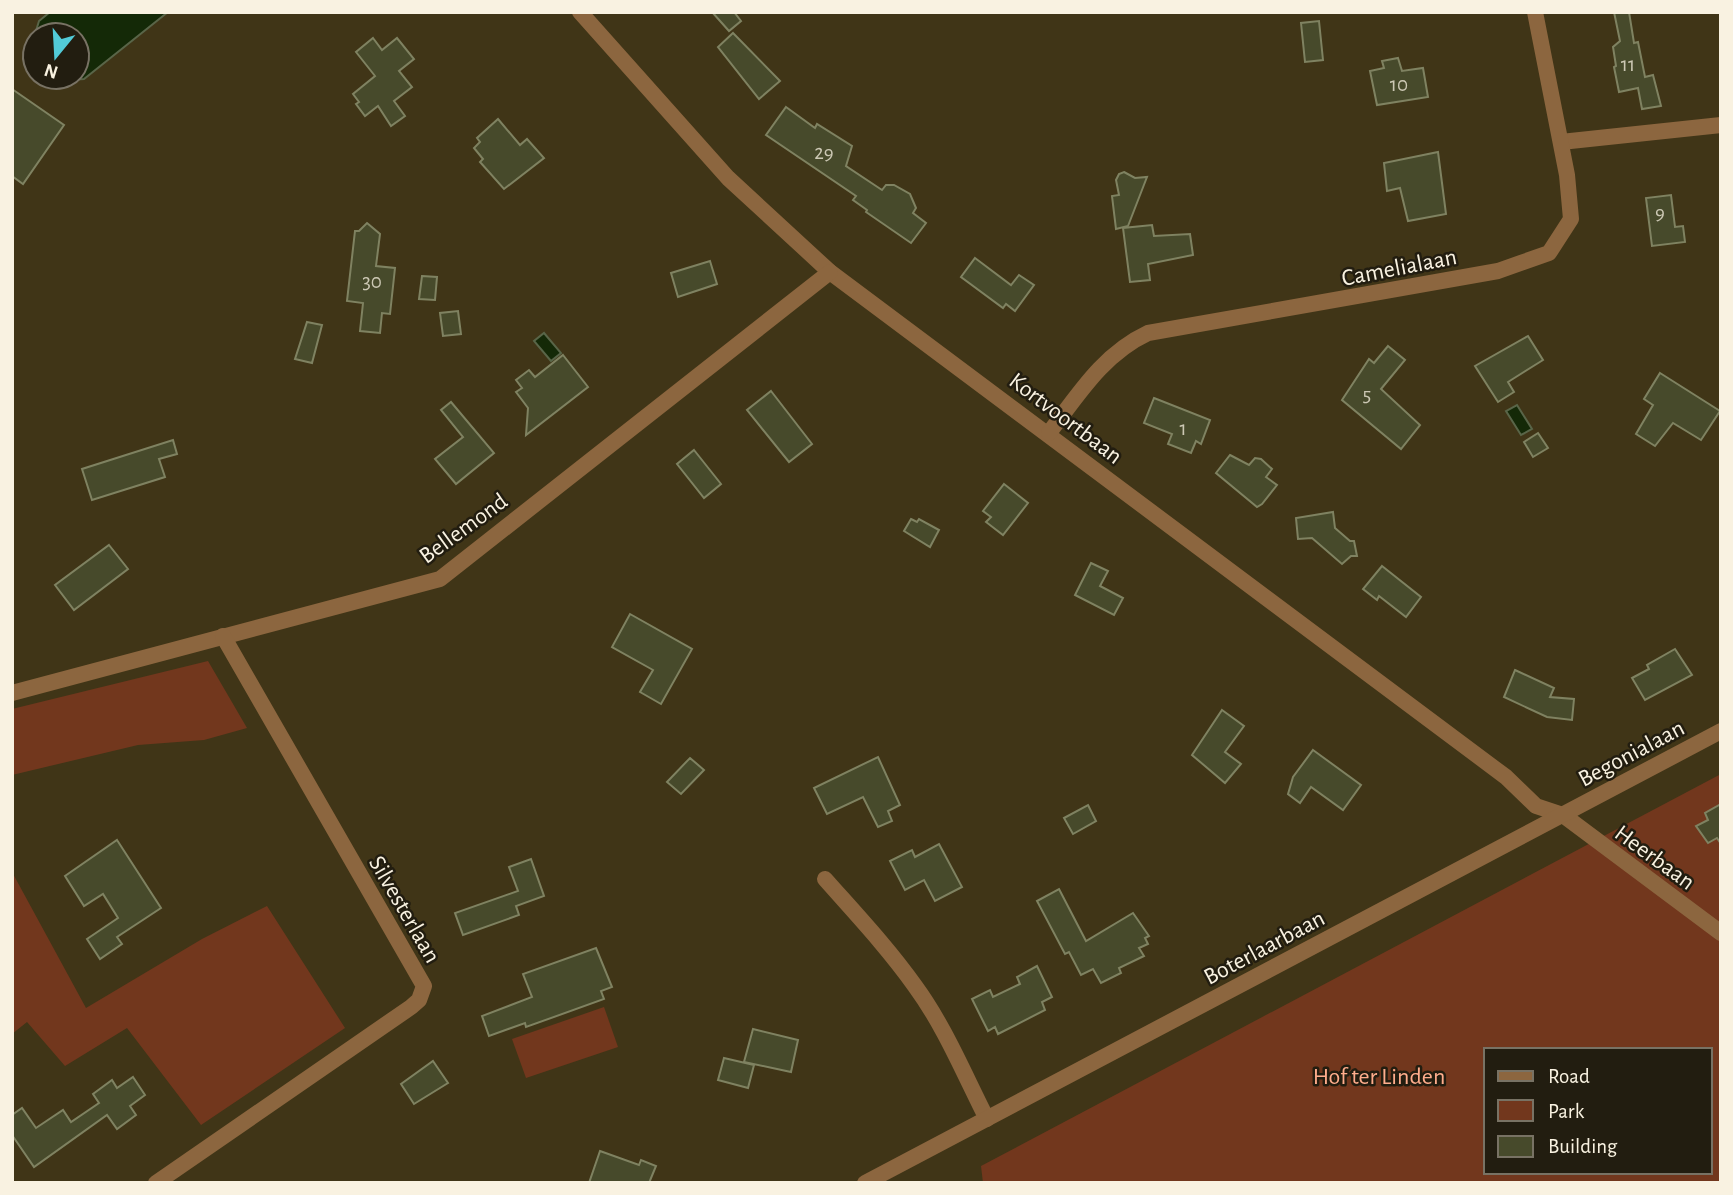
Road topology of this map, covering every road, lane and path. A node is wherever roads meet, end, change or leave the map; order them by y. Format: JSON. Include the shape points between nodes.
{"nodes":[{"id":1,"x":580,"y":12,"type":"edge"},
{"id":2,"x":1535,"y":12,"type":"edge"},
{"id":3,"x":1721,"y":125,"type":"edge"},
{"id":4,"x":1561,"y":142,"type":"junction"},
{"id":5,"x":830,"y":272,"type":"junction"},
{"id":6,"x":1049,"y":433,"type":"junction"},
{"id":7,"x":223,"y":636,"type":"junction"},
{"id":8,"x":12,"y":693,"type":"edge"},
{"id":9,"x":1721,"y":731,"type":"edge"},
{"id":10,"x":1563,"y":815,"type":"junction"},
{"id":11,"x":825,"y":880,"type":"dead end"},
{"id":12,"x":1721,"y":933,"type":"edge"},
{"id":13,"x":986,"y":1119,"type":"junction"},
{"id":14,"x":156,"y":1183,"type":"edge"},
{"id":15,"x":865,"y":1183,"type":"edge"}],
"edges":[{"from":1,"to":5,"type":"street","name":"Kortvoortbaan","via":[[727,178]]},
{"from":2,"to":4,"type":"street","name":"Camelialaan"},
{"from":3,"to":4,"type":"street"},
{"from":4,"to":6,"type":"street","name":"Camelialaan","via":[[1571,219],[1549,253],[1498,271],[1148,334],[1127,343],[1100,366]]},
{"from":5,"to":6,"type":"street","name":"Kortvoortbaan"},
{"from":5,"to":7,"type":"street","name":"Bellemond","via":[[440,579]]},
{"from":6,"to":10,"type":"street","name":"Kortvoortbaan","via":[[1506,776],[1536,806]]},
{"from":7,"to":8,"type":"street","name":"Bellemond"},
{"from":7,"to":14,"type":"street","name":"Silvesterlaan","via":[[424,986],[411,1007]]},
{"from":9,"to":10,"type":"street","name":"Begonialaan"},
{"from":10,"to":12,"type":"street","name":"Heerbaan"},
{"from":10,"to":13,"type":"street","name":"Boterlaarbaan"},
{"from":11,"to":13,"type":"street","via":[[916,988],[941,1027]]},
{"from":13,"to":15,"type":"street","name":"Boterlaarbaan"}]}
